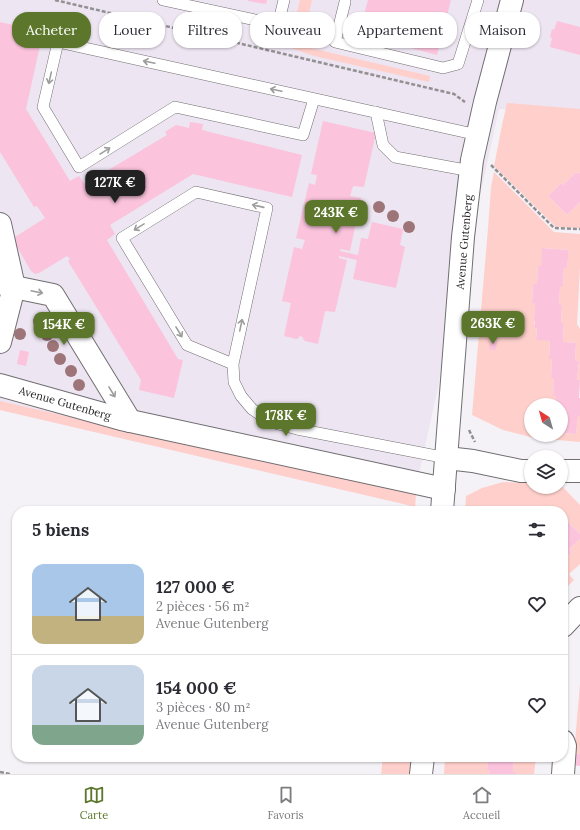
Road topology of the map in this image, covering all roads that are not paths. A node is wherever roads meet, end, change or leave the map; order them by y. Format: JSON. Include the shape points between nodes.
{"nodes":[{"id":1,"x":163,"y":0,"type":"edge"},
{"id":2,"x":284,"y":0,"type":"edge"},
{"id":3,"x":478,"y":0,"type":"edge"},
{"id":4,"x":512,"y":0,"type":"edge"},
{"id":5,"x":345,"y":2,"type":"dead end"},
{"id":6,"x":314,"y":99,"type":"junction"},
{"id":7,"x":376,"y":112,"type":"junction"},
{"id":8,"x":476,"y":141,"type":"junction"},
{"id":9,"x":471,"y":170,"type":"junction"},
{"id":10,"x":0,"y":224,"type":"edge"},
{"id":11,"x":7,"y":285,"type":"edge"},
{"id":12,"x":0,"y":342,"type":"edge"},
{"id":13,"x":233,"y":364,"type":"junction"},
{"id":14,"x":0,"y":384,"type":"edge"},
{"id":15,"x":126,"y":420,"type":"junction"},
{"id":16,"x":447,"y":458,"type":"junction"},
{"id":17,"x":524,"y":471,"type":"edge"},
{"id":18,"x":568,"y":471,"type":"edge"},
{"id":19,"x":580,"y":471,"type":"edge"},
{"id":20,"x":444,"y":489,"type":"junction"},
{"id":21,"x":442,"y":506,"type":"edge"},
{"id":22,"x":580,"y":608,"type":"edge"},
{"id":23,"x":568,"y":621,"type":"edge"},
{"id":24,"x":423,"y":762,"type":"edge"},
{"id":25,"x":564,"y":762,"type":"edge"},
{"id":26,"x":422,"y":774,"type":"edge"},
{"id":27,"x":563,"y":774,"type":"edge"}],
"edges":[{"from":1,"to":2,"type":"lane","via":[[278,25]]},
{"from":3,"to":5,"type":"lane","via":[[458,64],[443,68],[335,42]]},
{"from":4,"to":8,"type":"street","name":"Avenue Gutenberg"},
{"from":6,"to":6,"type":"lane","one_way":true,"via":[[58,42],[43,107],[79,167],[176,107],[304,135]]},
{"from":6,"to":7,"type":"lane"},
{"from":7,"to":8,"type":"lane"},
{"from":7,"to":9,"type":"lane","via":[[383,145],[395,157]]},
{"from":8,"to":9,"type":"street","name":"Avenue Gutenberg"},
{"from":9,"to":16,"type":"street","name":"Avenue Gutenberg","via":[[463,237]]},
{"from":10,"to":11,"type":"street"},
{"from":11,"to":12,"type":"street"},
{"from":11,"to":15,"type":"street","name":"Avenue Gutenberg","one_way":true,"via":[[54,295]]},
{"from":13,"to":13,"type":"lane","one_way":true,"via":[[267,208],[196,192],[122,238],[187,345]]},
{"from":13,"to":16,"type":"lane","via":[[234,382],[241,396],[252,410],[271,422]]},
{"from":14,"to":15,"type":"street","name":"Avenue Gutenberg"},
{"from":15,"to":20,"type":"street","name":"Avenue Gutenberg"},
{"from":16,"to":17,"type":"street"},
{"from":16,"to":20,"type":"street","name":"Avenue Gutenberg"},
{"from":18,"to":19,"type":"street"},
{"from":20,"to":21,"type":"street","name":"Avenue Gutenberg"},
{"from":22,"to":23,"type":"street"},
{"from":24,"to":26,"type":"street"},
{"from":25,"to":27,"type":"street"}]}
